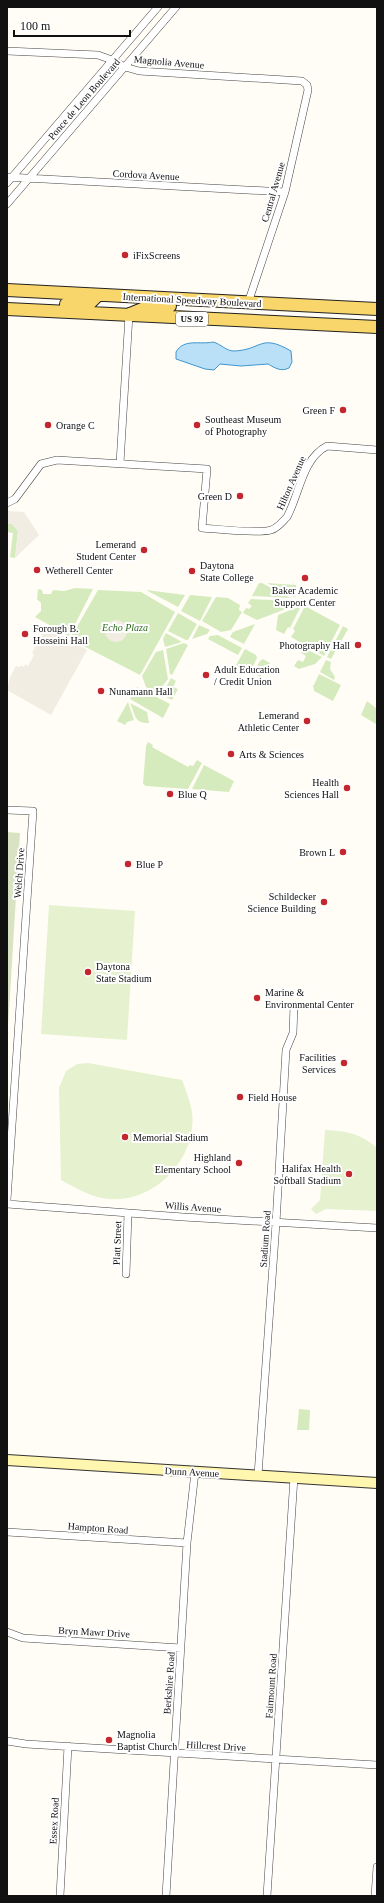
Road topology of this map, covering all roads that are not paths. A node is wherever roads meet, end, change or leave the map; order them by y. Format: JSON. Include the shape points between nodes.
{"nodes":[{"id":1,"x":158,"y":7,"type":"edge"},
{"id":2,"x":176,"y":7,"type":"edge"},
{"id":3,"x":7,"y":51,"type":"edge"},
{"id":4,"x":112,"y":60,"type":"junction"},
{"id":5,"x":125,"y":67,"type":"junction"},
{"id":6,"x":307,"y":85,"type":"joint"},
{"id":7,"x":10,"y":177,"type":"edge"},
{"id":8,"x":30,"y":178,"type":"junction"},
{"id":9,"x":7,"y":183,"type":"edge"},
{"id":10,"x":285,"y":192,"type":"junction"},
{"id":11,"x":7,"y":204,"type":"edge"},
{"id":12,"x":7,"y":290,"type":"edge"},
{"id":13,"x":98,"y":295,"type":"junction"},
{"id":14,"x":7,"y":301,"type":"edge"},
{"id":15,"x":248,"y":303,"type":"junction"},
{"id":16,"x":7,"y":309,"type":"edge"},
{"id":17,"x":377,"y":309,"type":"edge"},
{"id":18,"x":129,"y":315,"type":"junction"},
{"id":19,"x":377,"y":327,"type":"edge"},
{"id":20,"x":377,"y":450,"type":"edge"},
{"id":21,"x":120,"y":463,"type":"junction"},
{"id":22,"x":7,"y":503,"type":"edge"},
{"id":23,"x":7,"y":810,"type":"edge"},
{"id":24,"x":294,"y":1005,"type":"dead end"},
{"id":25,"x":7,"y":1200,"type":"edge"},
{"id":26,"x":7,"y":1204,"type":"edge"},
{"id":27,"x":128,"y":1213,"type":"junction"},
{"id":28,"x":276,"y":1223,"type":"junction"},
{"id":29,"x":377,"y":1228,"type":"edge"},
{"id":30,"x":126,"y":1274,"type":"dead end"},
{"id":31,"x":7,"y":1460,"type":"edge"},
{"id":32,"x":195,"y":1472,"type":"junction"},
{"id":33,"x":258,"y":1475,"type":"junction"},
{"id":34,"x":294,"y":1477,"type":"junction"},
{"id":35,"x":377,"y":1483,"type":"edge"},
{"id":36,"x":7,"y":1532,"type":"edge"},
{"id":37,"x":187,"y":1543,"type":"junction"},
{"id":38,"x":7,"y":1632,"type":"edge"},
{"id":39,"x":181,"y":1648,"type":"junction"},
{"id":40,"x":7,"y":1741,"type":"edge"},
{"id":41,"x":68,"y":1746,"type":"junction"},
{"id":42,"x":174,"y":1753,"type":"junction"},
{"id":43,"x":276,"y":1759,"type":"junction"},
{"id":44,"x":377,"y":1765,"type":"edge"},
{"id":45,"x":377,"y":1867,"type":"edge"},
{"id":46,"x":60,"y":1896,"type":"edge"},
{"id":47,"x":166,"y":1896,"type":"edge"},
{"id":48,"x":267,"y":1896,"type":"edge"},
{"id":49,"x":375,"y":1896,"type":"edge"}],
"edges":[{"from":1,"to":4,"type":"street","name":"Ponce de Leon Boulevard"},
{"from":2,"to":5,"type":"street","name":"Ponce de Leon Boulevard"},
{"from":3,"to":4,"type":"street","name":"Magnolia Avenue","via":[[98,55]]},
{"from":4,"to":5,"type":"street","name":"Magnolia Avenue"},
{"from":4,"to":7,"type":"street","name":"Ponce de Leon Boulevard"},
{"from":5,"to":6,"type":"street","name":"Magnolia Avenue","via":[[139,71],[302,81]]},
{"from":5,"to":8,"type":"street","name":"Ponce de Leon Boulevard"},
{"from":6,"to":10,"type":"street","name":"Central Avenue"},
{"from":7,"to":8,"type":"street","name":"Cordova Avenue"},
{"from":7,"to":9,"type":"street","name":"Ponce de Leon Boulevard"},
{"from":8,"to":10,"type":"street","name":"Cordova Avenue"},
{"from":8,"to":11,"type":"street","name":"Ponce de Leon Boulevard"},
{"from":10,"to":15,"type":"street","name":"Central Avenue"},
{"from":12,"to":13,"type":"main road","name":"International Speedway Boulevard","number":"US 92"},
{"from":13,"to":14,"type":"main road","via":[[90,303],[78,305]]},
{"from":13,"to":15,"type":"main road","name":"International Speedway Boulevard","number":"US 92"},
{"from":15,"to":17,"type":"main road","name":"International Speedway Boulevard","number":"US 92"},
{"from":15,"to":18,"type":"main road","via":[[233,310],[146,307]]},
{"from":16,"to":18,"type":"main road","name":"International Speedway Boulevard","number":"US 92"},
{"from":18,"to":19,"type":"main road","name":"International Speedway Boulevard","number":"US 92"},
{"from":18,"to":21,"type":"street"},
{"from":20,"to":21,"type":"street","name":"Hilton Avenue","via":[[327,446],[322,449],[310,460],[287,517],[271,530],[259,532],[202,528],[207,469]]},
{"from":21,"to":22,"type":"street","name":"Hilton Avenue","via":[[57,460],[41,464],[15,499]]},
{"from":23,"to":25,"type":"street","name":"Welch Drive","via":[[33,811]]},
{"from":24,"to":28,"type":"street","name":"Stadium Road","via":[[293,1033],[286,1050]]},
{"from":26,"to":27,"type":"street","name":"Willis Avenue"},
{"from":27,"to":28,"type":"street","name":"Willis Avenue"},
{"from":27,"to":30,"type":"street","name":"Platt Street"},
{"from":28,"to":29,"type":"street","name":"Willis Avenue"},
{"from":28,"to":33,"type":"street","name":"Stadium Road"},
{"from":31,"to":32,"type":"main road","name":"Dunn Avenue"},
{"from":32,"to":33,"type":"main road","name":"Dunn Avenue"},
{"from":32,"to":37,"type":"street","name":"Berkshire Road"},
{"from":33,"to":34,"type":"main road","name":"Dunn Avenue"},
{"from":34,"to":35,"type":"main road","name":"Dunn Avenue"},
{"from":34,"to":43,"type":"street","name":"Fairmount Road"},
{"from":36,"to":37,"type":"street","name":"Hampton Road"},
{"from":37,"to":39,"type":"street","name":"Berkshire Road"},
{"from":38,"to":39,"type":"street","name":"Bryn Mawr Drive","via":[[24,1638]]},
{"from":39,"to":42,"type":"street","name":"Berkshire Road"},
{"from":40,"to":41,"type":"street","name":"Hillcrest Drive"},
{"from":41,"to":42,"type":"street","name":"Hillcrest Drive"},
{"from":41,"to":46,"type":"street","name":"Essex Road"},
{"from":42,"to":43,"type":"street","name":"Hillcrest Drive"},
{"from":42,"to":47,"type":"street","name":"Berkshire Road"},
{"from":43,"to":44,"type":"street","name":"Hillcrest Drive"},
{"from":43,"to":48,"type":"street","name":"Fairmount Road"},
{"from":45,"to":49,"type":"street"}]}
